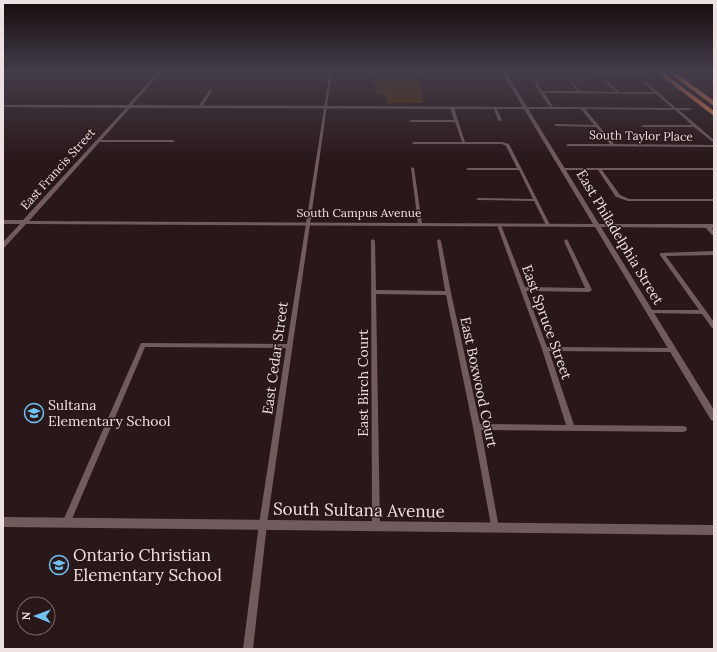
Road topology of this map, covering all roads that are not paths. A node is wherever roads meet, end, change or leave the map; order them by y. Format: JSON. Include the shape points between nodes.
{"nodes":[{"id":1,"x":134,"y":101,"type":"edge"},
{"id":2,"x":204,"y":101,"type":"edge"},
{"id":3,"x":328,"y":101,"type":"edge"},
{"id":4,"x":522,"y":101,"type":"edge"},
{"id":5,"x":547,"y":101,"type":"edge"},
{"id":6,"x":667,"y":101,"type":"edge"},
{"id":7,"x":698,"y":101,"type":"edge"},
{"id":8,"x":3,"y":106,"type":"edge"},
{"id":9,"x":129,"y":107,"type":"junction"},
{"id":10,"x":200,"y":107,"type":"junction"},
{"id":11,"x":327,"y":107,"type":"junction"},
{"id":12,"x":452,"y":108,"type":"junction"},
{"id":13,"x":494,"y":108,"type":"junction"},
{"id":14,"x":526,"y":108,"type":"junction"},
{"id":15,"x":552,"y":108,"type":"junction"},
{"id":16,"x":582,"y":108,"type":"junction"},
{"id":17,"x":674,"y":108,"type":"junction"},
{"id":18,"x":690,"y":109,"type":"dead end"},
{"id":19,"x":714,"y":114,"type":"edge"},
{"id":20,"x":500,"y":120,"type":"dead end"},
{"id":21,"x":411,"y":121,"type":"dead end"},
{"id":22,"x":457,"y":121,"type":"junction"},
{"id":23,"x":556,"y":125,"type":"dead end"},
{"id":24,"x":597,"y":126,"type":"junction"},
{"id":25,"x":643,"y":126,"type":"dead end"},
{"id":26,"x":694,"y":126,"type":"junction"},
{"id":27,"x":98,"y":141,"type":"junction"},
{"id":28,"x":173,"y":141,"type":"dead end"},
{"id":29,"x":714,"y":142,"type":"edge"},
{"id":30,"x":414,"y":143,"type":"dead end"},
{"id":31,"x":464,"y":143,"type":"junction"},
{"id":32,"x":568,"y":145,"type":"dead end"},
{"id":33,"x":613,"y":145,"type":"junction"},
{"id":34,"x":714,"y":146,"type":"edge"},
{"id":35,"x":412,"y":168,"type":"dead end"},
{"id":36,"x":468,"y":169,"type":"dead end"},
{"id":37,"x":520,"y":169,"type":"junction"},
{"id":38,"x":564,"y":169,"type":"junction"},
{"id":39,"x":599,"y":169,"type":"junction"},
{"id":40,"x":714,"y":169,"type":"edge"},
{"id":41,"x":478,"y":199,"type":"dead end"},
{"id":42,"x":535,"y":200,"type":"junction"},
{"id":43,"x":714,"y":200,"type":"edge"},
{"id":44,"x":3,"y":222,"type":"edge"},
{"id":45,"x":25,"y":222,"type":"junction"},
{"id":46,"x":308,"y":224,"type":"junction"},
{"id":47,"x":420,"y":224,"type":"junction"},
{"id":48,"x":499,"y":225,"type":"junction"},
{"id":49,"x":548,"y":225,"type":"junction"},
{"id":50,"x":598,"y":225,"type":"junction"},
{"id":51,"x":707,"y":226,"type":"junction"},
{"id":52,"x":714,"y":226,"type":"edge"},
{"id":53,"x":714,"y":234,"type":"edge"},
{"id":54,"x":439,"y":240,"type":"dead end"},
{"id":55,"x":373,"y":241,"type":"dead end"},
{"id":56,"x":566,"y":242,"type":"dead end"},
{"id":57,"x":3,"y":246,"type":"edge"},
{"id":58,"x":714,"y":253,"type":"edge"},
{"id":59,"x":523,"y":290,"type":"junction"},
{"id":60,"x":375,"y":292,"type":"junction"},
{"id":61,"x":448,"y":293,"type":"junction"},
{"id":62,"x":650,"y":312,"type":"junction"},
{"id":63,"x":704,"y":312,"type":"junction"},
{"id":64,"x":714,"y":326,"type":"edge"},
{"id":65,"x":290,"y":346,"type":"junction"},
{"id":66,"x":545,"y":349,"type":"junction"},
{"id":67,"x":673,"y":350,"type":"junction"},
{"id":68,"x":714,"y":418,"type":"edge"},
{"id":69,"x":477,"y":427,"type":"junction"},
{"id":70,"x":572,"y":428,"type":"junction"},
{"id":71,"x":683,"y":429,"type":"dead end"},
{"id":72,"x":3,"y":522,"type":"edge"},
{"id":73,"x":66,"y":523,"type":"junction"},
{"id":74,"x":263,"y":524,"type":"junction"},
{"id":75,"x":376,"y":526,"type":"junction"},
{"id":76,"x":495,"y":528,"type":"junction"},
{"id":77,"x":714,"y":530,"type":"edge"},
{"id":78,"x":248,"y":649,"type":"edge"}],
"edges":[{"from":1,"to":9,"type":"street","name":"East Francis Street"},
{"from":2,"to":10,"type":"street"},
{"from":3,"to":11,"type":"street","name":"East Cedar Street"},
{"from":4,"to":14,"type":"street","name":"East Philadelphia Street"},
{"from":5,"to":15,"type":"street"},
{"from":6,"to":17,"type":"street"},
{"from":7,"to":19,"type":"highway"},
{"from":8,"to":9,"type":"street"},
{"from":9,"to":10,"type":"street"},
{"from":9,"to":27,"type":"street","name":"East Francis Street"},
{"from":10,"to":11,"type":"street"},
{"from":11,"to":12,"type":"street"},
{"from":11,"to":46,"type":"street","name":"East Cedar Street"},
{"from":12,"to":13,"type":"street"},
{"from":12,"to":22,"type":"street"},
{"from":13,"to":14,"type":"street"},
{"from":13,"to":20,"type":"street"},
{"from":14,"to":15,"type":"street"},
{"from":14,"to":38,"type":"street","name":"East Philadelphia Street"},
{"from":15,"to":16,"type":"street"},
{"from":16,"to":17,"type":"street"},
{"from":16,"to":24,"type":"street"},
{"from":17,"to":18,"type":"street"},
{"from":17,"to":26,"type":"street"},
{"from":21,"to":22,"type":"street"},
{"from":22,"to":31,"type":"street"},
{"from":23,"to":24,"type":"street"},
{"from":24,"to":33,"type":"street"},
{"from":25,"to":26,"type":"street"},
{"from":26,"to":29,"type":"street"},
{"from":27,"to":28,"type":"street"},
{"from":27,"to":45,"type":"street","name":"East Francis Street"},
{"from":30,"to":31,"type":"street"},
{"from":31,"to":37,"type":"street","via":[[508,145]]},
{"from":32,"to":33,"type":"street","name":"South Taylor Place"},
{"from":33,"to":34,"type":"street","name":"South Taylor Place"},
{"from":35,"to":47,"type":"street"},
{"from":36,"to":37,"type":"street"},
{"from":37,"to":42,"type":"street"},
{"from":38,"to":39,"type":"street"},
{"from":38,"to":50,"type":"street","name":"East Philadelphia Street"},
{"from":39,"to":40,"type":"street"},
{"from":39,"to":43,"type":"street","via":[[618,196],[623,199]]},
{"from":41,"to":42,"type":"street"},
{"from":42,"to":49,"type":"street"},
{"from":44,"to":45,"type":"street","name":"South Campus Avenue"},
{"from":45,"to":46,"type":"street","name":"South Campus Avenue"},
{"from":45,"to":57,"type":"street","name":"East Francis Street"},
{"from":46,"to":47,"type":"street","name":"South Campus Avenue"},
{"from":46,"to":65,"type":"street","name":"East Cedar Street"},
{"from":47,"to":48,"type":"street","name":"South Campus Avenue"},
{"from":48,"to":49,"type":"street","name":"South Campus Avenue"},
{"from":48,"to":59,"type":"street","name":"East Spruce Street"},
{"from":49,"to":50,"type":"street","name":"South Campus Avenue"},
{"from":50,"to":51,"type":"street","name":"South Campus Avenue"},
{"from":50,"to":62,"type":"street","name":"East Philadelphia Street"},
{"from":51,"to":52,"type":"street","name":"South Campus Avenue"},
{"from":51,"to":53,"type":"street"},
{"from":54,"to":61,"type":"street","name":"East Boxwood Court"},
{"from":55,"to":60,"type":"street","name":"East Birch Court"},
{"from":56,"to":59,"type":"street","via":[[589,290]]},
{"from":58,"to":63,"type":"street","via":[[662,254]]},
{"from":59,"to":66,"type":"street","name":"East Spruce Street"},
{"from":60,"to":61,"type":"street"},
{"from":60,"to":75,"type":"street","name":"East Birch Court"},
{"from":61,"to":69,"type":"street","name":"East Boxwood Court"},
{"from":62,"to":63,"type":"street"},
{"from":62,"to":67,"type":"street","name":"East Philadelphia Street"},
{"from":63,"to":64,"type":"street"},
{"from":65,"to":73,"type":"street","via":[[143,345]]},
{"from":65,"to":74,"type":"street","name":"East Cedar Street"},
{"from":66,"to":67,"type":"street"},
{"from":66,"to":70,"type":"street","name":"East Spruce Street"},
{"from":67,"to":68,"type":"street","name":"East Philadelphia Street"},
{"from":69,"to":70,"type":"street"},
{"from":69,"to":76,"type":"street","name":"East Boxwood Court"},
{"from":70,"to":71,"type":"street"},
{"from":72,"to":73,"type":"street","name":"South Sultana Avenue"},
{"from":73,"to":74,"type":"street","name":"South Sultana Avenue"},
{"from":74,"to":75,"type":"street","name":"South Sultana Avenue"},
{"from":74,"to":78,"type":"street","name":"East Cedar Street"},
{"from":75,"to":76,"type":"street","name":"South Sultana Avenue"},
{"from":76,"to":77,"type":"street","name":"South Sultana Avenue"}]}
